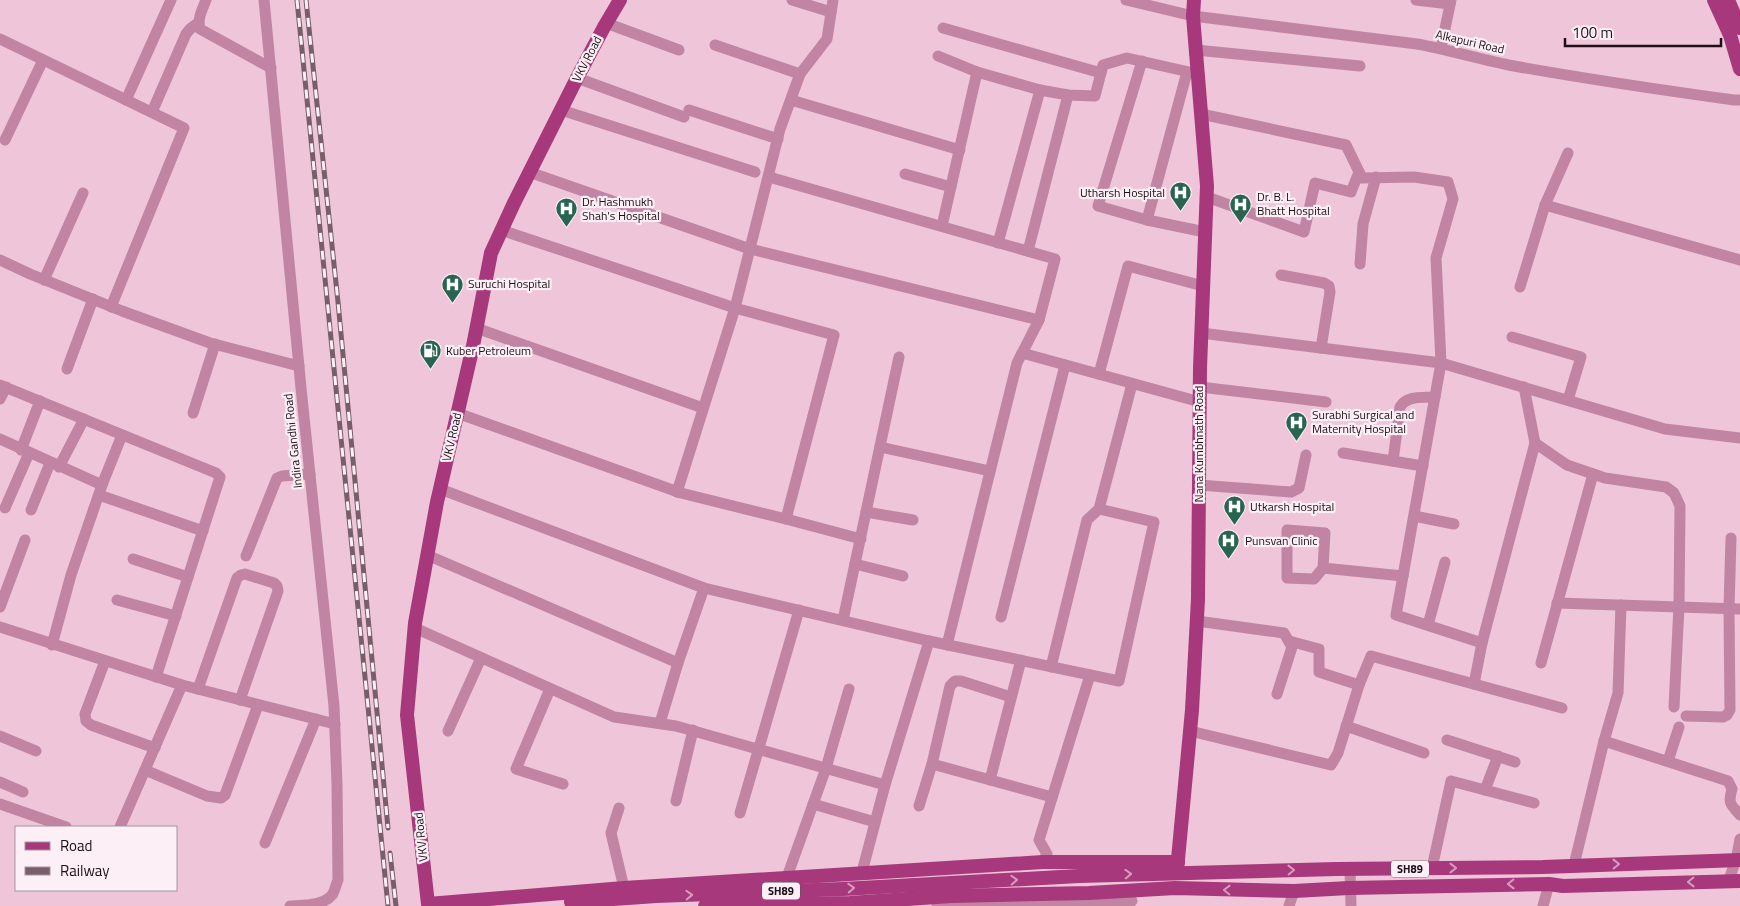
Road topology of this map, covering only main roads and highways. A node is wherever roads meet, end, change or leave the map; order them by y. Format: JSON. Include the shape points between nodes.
{"nodes":[{"id":1,"x":620,"y":0,"type":"edge"},
{"id":2,"x":1194,"y":0,"type":"edge"},
{"id":3,"x":1714,"y":0,"type":"edge"},
{"id":4,"x":1728,"y":0,"type":"edge"},
{"id":5,"x":1740,"y":28,"type":"edge"},
{"id":6,"x":1740,"y":69,"type":"edge"},
{"id":7,"x":1738,"y":860,"type":"edge"},
{"id":8,"x":1178,"y":867,"type":"junction"},
{"id":9,"x":1734,"y":881,"type":"edge"},
{"id":10,"x":1175,"y":888,"type":"junction"},
{"id":11,"x":1133,"y":899,"type":"edge"},
{"id":12,"x":428,"y":905,"type":"edge"},
{"id":13,"x":483,"y":906,"type":"edge"},
{"id":14,"x":705,"y":906,"type":"edge"}],
"edges":[{"from":1,"to":12,"type":"main road","name":"VKV Road","via":[[529,172],[491,253],[440,489],[415,628],[407,715]]},
{"from":2,"to":8,"type":"main road","name":"Nana Kumbhnath Road","via":[[1196,50],[1193,73],[1201,114],[1206,197],[1197,621]]},
{"from":3,"to":6,"type":"main road","via":[[1730,35]]},
{"from":4,"to":5,"type":"main road"},
{"from":8,"to":7,"type":"main road","number":"SH89","one_way":true,"via":[[1543,867]]},
{"from":8,"to":10,"type":"main road","name":"Nana Kumbhnath Road"},
{"from":8,"to":12,"type":"main road","via":[[1043,862],[624,888]]},
{"from":13,"to":8,"type":"main road","number":"SH89","one_way":true,"via":[[1080,876]]},
{"from":9,"to":10,"type":"main road","number":"SH89","one_way":true,"via":[[1294,891]]},
{"from":10,"to":11,"type":"main road","number":"SH89"},
{"from":11,"to":14,"type":"main road","number":"SH89","via":[[1089,893],[1038,893],[850,903]]}]}
